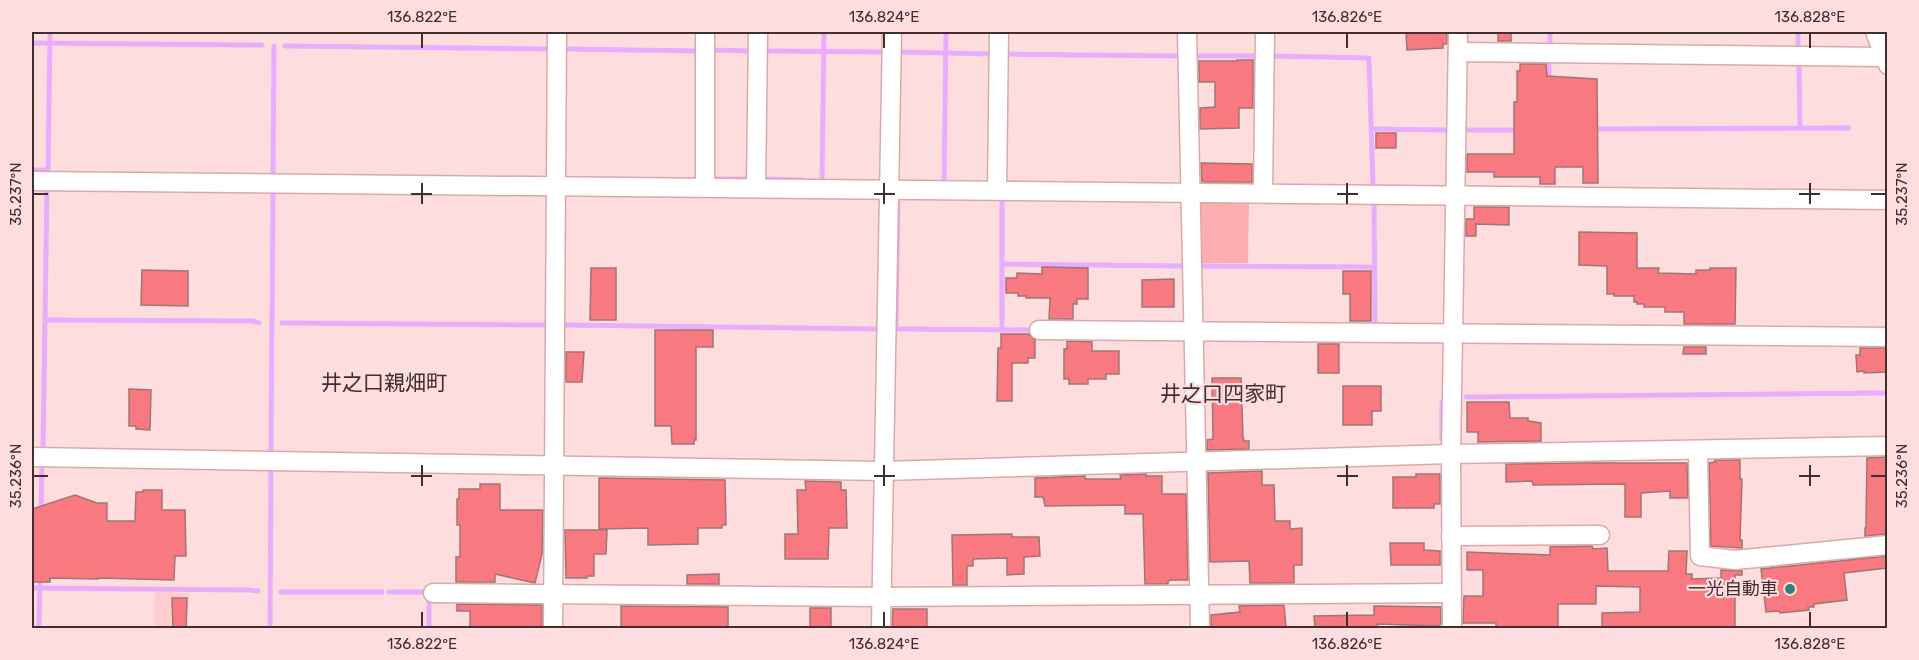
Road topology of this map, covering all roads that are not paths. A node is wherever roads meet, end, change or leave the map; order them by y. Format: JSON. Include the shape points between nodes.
{"nodes":[{"id":1,"x":557,"y":32,"type":"edge"},
{"id":2,"x":705,"y":32,"type":"edge"},
{"id":3,"x":758,"y":32,"type":"edge"},
{"id":4,"x":892,"y":32,"type":"edge"},
{"id":5,"x":999,"y":32,"type":"edge"},
{"id":6,"x":1187,"y":32,"type":"edge"},
{"id":7,"x":1265,"y":32,"type":"edge"},
{"id":8,"x":1458,"y":32,"type":"edge"},
{"id":9,"x":1875,"y":32,"type":"edge"},
{"id":10,"x":1458,"y":52,"type":"junction"},
{"id":11,"x":1886,"y":61,"type":"edge"},
{"id":12,"x":32,"y":181,"type":"edge"},
{"id":13,"x":556,"y":186,"type":"junction"},
{"id":14,"x":705,"y":187,"type":"junction"},
{"id":15,"x":756,"y":188,"type":"junction"},
{"id":16,"x":889,"y":189,"type":"junction"},
{"id":17,"x":997,"y":190,"type":"junction"},
{"id":18,"x":1191,"y":192,"type":"junction"},
{"id":19,"x":1263,"y":193,"type":"junction"},
{"id":20,"x":1456,"y":195,"type":"junction"},
{"id":21,"x":1887,"y":200,"type":"edge"},
{"id":22,"x":1039,"y":330,"type":"dead end"},
{"id":23,"x":1194,"y":331,"type":"junction"},
{"id":24,"x":1453,"y":333,"type":"junction"},
{"id":25,"x":1887,"y":337,"type":"edge"},
{"id":26,"x":1887,"y":446,"type":"edge"},
{"id":27,"x":1698,"y":451,"type":"junction"},
{"id":28,"x":1450,"y":454,"type":"junction"},
{"id":29,"x":32,"y":457,"type":"edge"},
{"id":30,"x":1197,"y":462,"type":"junction"},
{"id":31,"x":554,"y":466,"type":"junction"},
{"id":32,"x":884,"y":471,"type":"junction"},
{"id":33,"x":1600,"y":535,"type":"dead end"},
{"id":34,"x":1451,"y":536,"type":"junction"},
{"id":35,"x":1887,"y":544,"type":"edge"},
{"id":36,"x":433,"y":593,"type":"dead end"},
{"id":37,"x":1452,"y":593,"type":"junction"},
{"id":38,"x":554,"y":594,"type":"junction"},
{"id":39,"x":1200,"y":594,"type":"junction"},
{"id":40,"x":881,"y":597,"type":"junction"},
{"id":41,"x":553,"y":628,"type":"edge"},
{"id":42,"x":881,"y":628,"type":"edge"},
{"id":43,"x":1200,"y":628,"type":"edge"},
{"id":44,"x":1452,"y":628,"type":"edge"}],
"edges":[{"from":1,"to":13,"type":"street"},
{"from":2,"to":14,"type":"street"},
{"from":3,"to":15,"type":"street"},
{"from":4,"to":16,"type":"street"},
{"from":5,"to":17,"type":"street"},
{"from":6,"to":18,"type":"street"},
{"from":7,"to":19,"type":"street"},
{"from":8,"to":10,"type":"street"},
{"from":9,"to":11,"type":"street"},
{"from":10,"to":11,"type":"street"},
{"from":10,"to":20,"type":"street"},
{"from":12,"to":13,"type":"street"},
{"from":13,"to":14,"type":"street"},
{"from":13,"to":31,"type":"street"},
{"from":14,"to":15,"type":"street"},
{"from":15,"to":16,"type":"street"},
{"from":16,"to":17,"type":"street"},
{"from":16,"to":32,"type":"street"},
{"from":17,"to":18,"type":"street"},
{"from":18,"to":19,"type":"street"},
{"from":18,"to":23,"type":"street"},
{"from":19,"to":20,"type":"street"},
{"from":20,"to":21,"type":"street"},
{"from":20,"to":24,"type":"street"},
{"from":22,"to":23,"type":"street"},
{"from":23,"to":24,"type":"street"},
{"from":23,"to":30,"type":"street"},
{"from":24,"to":25,"type":"street"},
{"from":24,"to":28,"type":"street"},
{"from":26,"to":27,"type":"street"},
{"from":27,"to":28,"type":"street"},
{"from":27,"to":35,"type":"street","via":[[1700,556],[1735,560]]},
{"from":28,"to":30,"type":"street"},
{"from":28,"to":34,"type":"street"},
{"from":29,"to":31,"type":"street"},
{"from":30,"to":32,"type":"street"},
{"from":30,"to":39,"type":"street"},
{"from":31,"to":32,"type":"street"},
{"from":31,"to":38,"type":"street"},
{"from":32,"to":40,"type":"street"},
{"from":33,"to":34,"type":"street"},
{"from":34,"to":37,"type":"street"},
{"from":36,"to":38,"type":"street"},
{"from":37,"to":39,"type":"street"},
{"from":37,"to":44,"type":"street"},
{"from":38,"to":40,"type":"street"},
{"from":38,"to":41,"type":"street"},
{"from":39,"to":40,"type":"street"},
{"from":39,"to":43,"type":"street"},
{"from":40,"to":42,"type":"street"}]}
